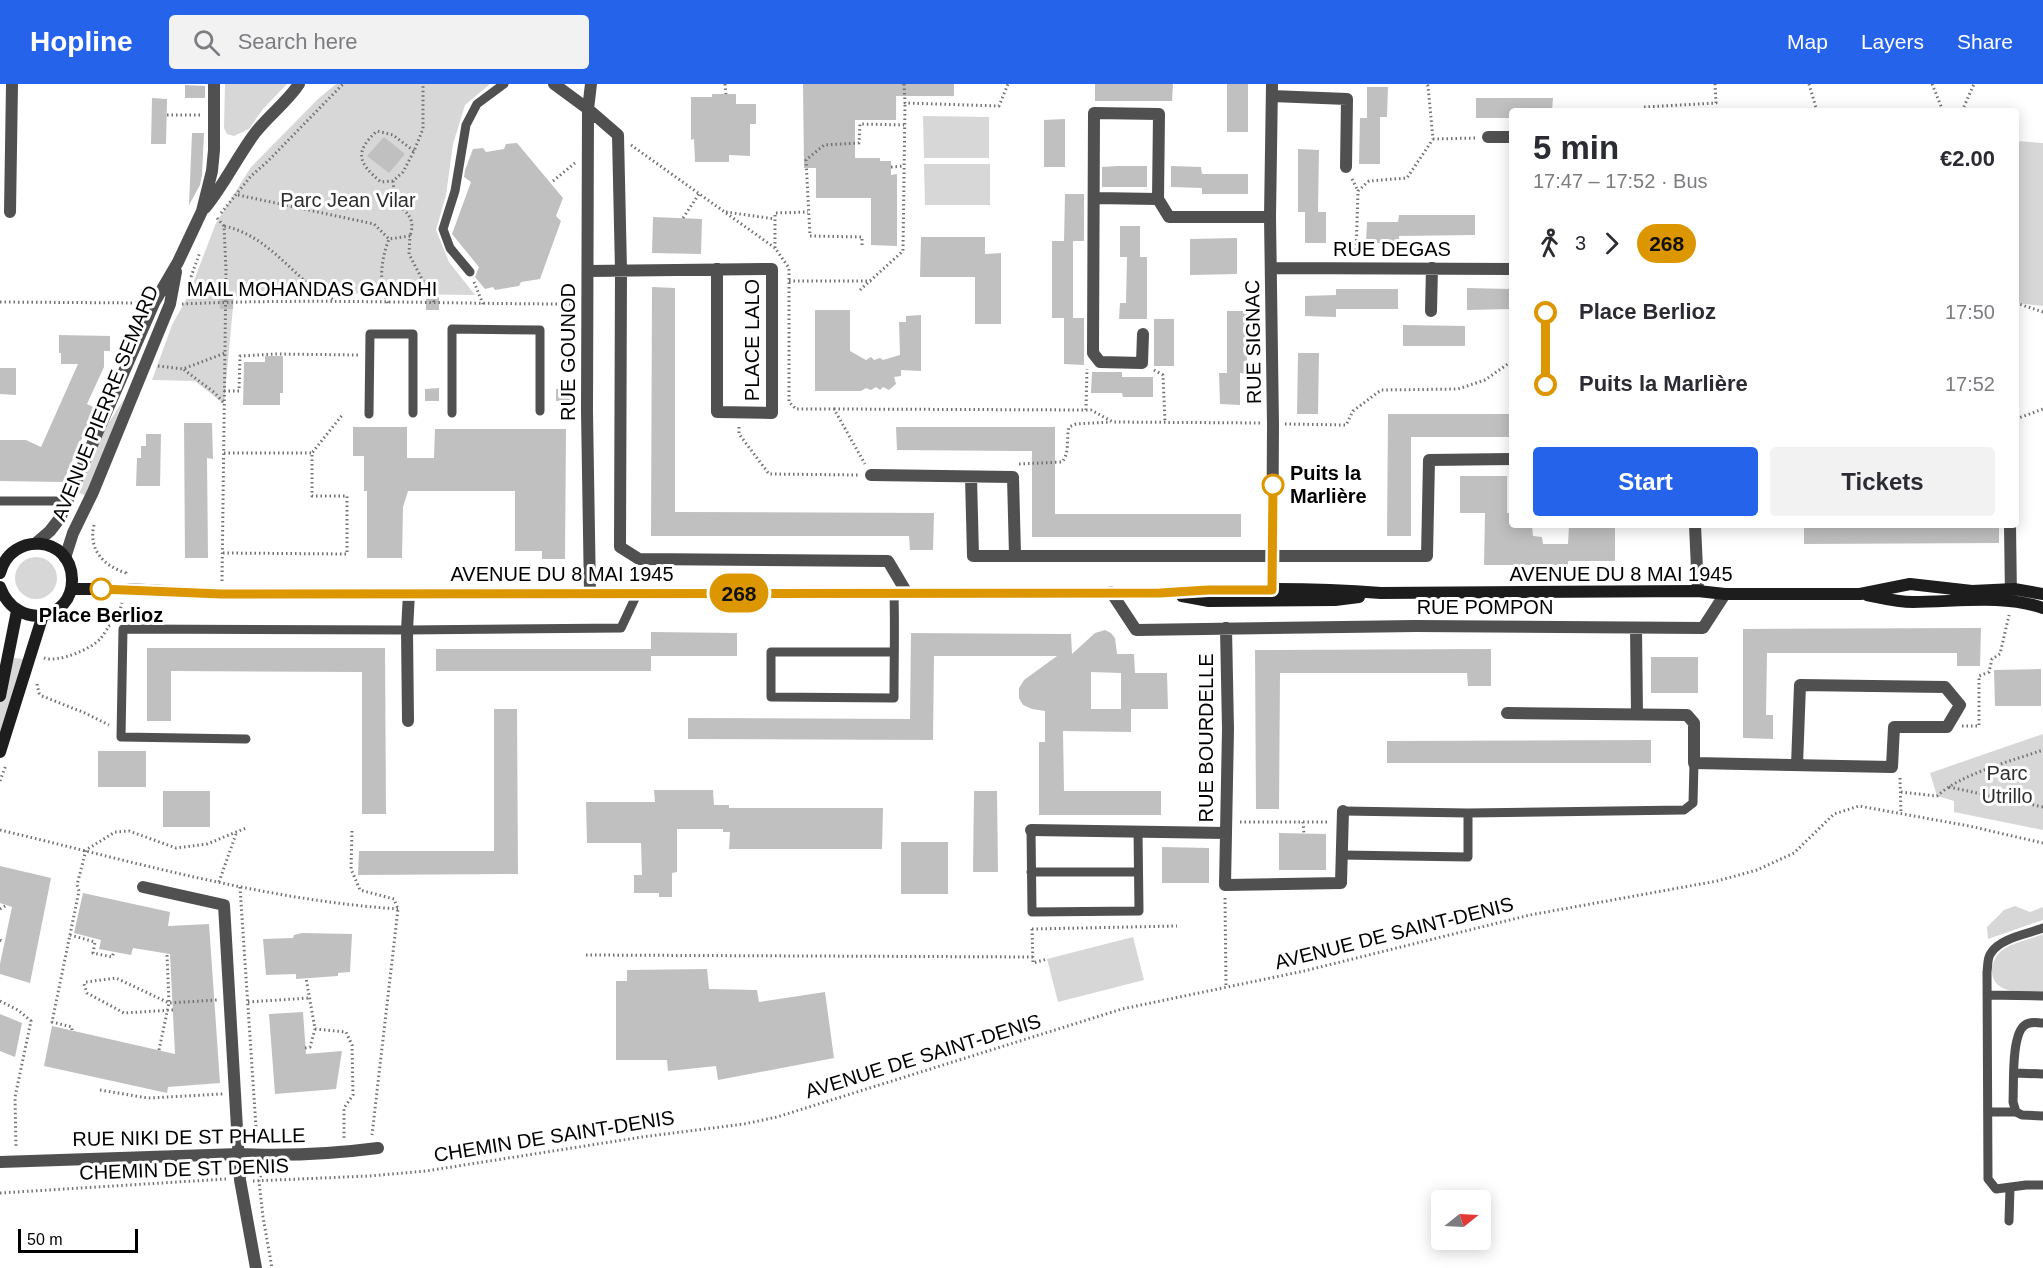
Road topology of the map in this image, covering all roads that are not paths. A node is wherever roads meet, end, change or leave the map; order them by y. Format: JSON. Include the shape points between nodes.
{"nodes":[{"id":1,"x":12,"y":84,"type":"edge"},
{"id":2,"x":214,"y":84,"type":"edge"},
{"id":3,"x":299,"y":84,"type":"edge"},
{"id":4,"x":504,"y":84,"type":"edge"},
{"id":5,"x":554,"y":84,"type":"edge"},
{"id":6,"x":591,"y":84,"type":"edge"},
{"id":7,"x":1272,"y":90,"type":"edge"},
{"id":8,"x":588,"y":109,"type":"junction"},
{"id":9,"x":1488,"y":137,"type":"road end"},
{"id":10,"x":1509,"y":137,"type":"edge"},
{"id":11,"x":1346,"y":167,"type":"dead end"},
{"id":12,"x":1095,"y":198,"type":"junction"},
{"id":13,"x":1158,"y":199,"type":"junction"},
{"id":14,"x":202,"y":211,"type":"junction"},
{"id":15,"x":10,"y":212,"type":"dead end"},
{"id":16,"x":1270,"y":217,"type":"junction"},
{"id":17,"x":178,"y":262,"type":"junction"},
{"id":18,"x":1271,"y":268,"type":"junction"},
{"id":19,"x":1432,"y":268,"type":"junction"},
{"id":20,"x":717,"y":269,"type":"junction"},
{"id":21,"x":1509,"y":269,"type":"edge"},
{"id":22,"x":621,"y":270,"type":"junction"},
{"id":23,"x":588,"y":271,"type":"junction"},
{"id":24,"x":470,"y":272,"type":"road end"},
{"id":25,"x":1431,"y":311,"type":"dead end"},
{"id":26,"x":1143,"y":334,"type":"dead end"},
{"id":27,"x":540,"y":411,"type":"dead end"},
{"id":28,"x":413,"y":413,"type":"dead end"},
{"id":29,"x":452,"y":413,"type":"dead end"},
{"id":30,"x":369,"y":414,"type":"dead end"},
{"id":31,"x":1509,"y":459,"type":"edge"},
{"id":32,"x":873,"y":469,"type":"road end"},
{"id":33,"x":971,"y":477,"type":"junction"},
{"id":34,"x":0,"y":501,"type":"edge"},
{"id":35,"x":64,"y":510,"type":"junction"},
{"id":36,"x":1695,"y":528,"type":"edge"},
{"id":37,"x":2010,"y":528,"type":"edge"},
{"id":38,"x":36,"y":543,"type":"junction"},
{"id":39,"x":1016,"y":555,"type":"junction"},
{"id":40,"x":1272,"y":556,"type":"junction"},
{"id":41,"x":65,"y":558,"type":"junction"},
{"id":42,"x":1,"y":568,"type":"edge"},
{"id":43,"x":0,"y":587,"type":"edge"},
{"id":44,"x":71,"y":590,"type":"junction"},
{"id":45,"x":1698,"y":591,"type":"junction"},
{"id":46,"x":1111,"y":592,"type":"junction"},
{"id":47,"x":410,"y":593,"type":"junction"},
{"id":48,"x":894,"y":593,"type":"junction"},
{"id":49,"x":907,"y":593,"type":"junction"},
{"id":50,"x":590,"y":594,"type":"junction"},
{"id":51,"x":637,"y":594,"type":"junction"},
{"id":52,"x":1725,"y":594,"type":"junction"},
{"id":53,"x":1860,"y":594,"type":"junction"},
{"id":54,"x":2043,"y":594,"type":"edge"},
{"id":55,"x":1272,"y":595,"type":"junction"},
{"id":56,"x":2011,"y":599,"type":"junction"},
{"id":57,"x":9,"y":605,"type":"edge"},
{"id":58,"x":2043,"y":608,"type":"edge"},
{"id":59,"x":43,"y":615,"type":"junction"},
{"id":60,"x":1226,"y":628,"type":"junction"},
{"id":61,"x":1636,"y":628,"type":"junction"},
{"id":62,"x":407,"y":630,"type":"junction"},
{"id":63,"x":894,"y":652,"type":"junction"},
{"id":64,"x":0,"y":696,"type":"edge"},
{"id":65,"x":1507,"y":712,"type":"dead end"},
{"id":66,"x":1637,"y":714,"type":"junction"},
{"id":67,"x":408,"y":721,"type":"dead end"},
{"id":68,"x":246,"y":739,"type":"dead end"},
{"id":69,"x":0,"y":752,"type":"edge"},
{"id":70,"x":1694,"y":763,"type":"junction"},
{"id":71,"x":1797,"y":765,"type":"junction"},
{"id":72,"x":1468,"y":813,"type":"junction"},
{"id":73,"x":1343,"y":817,"type":"joint"},
{"id":74,"x":1226,"y":827,"type":"junction"},
{"id":75,"x":1031,"y":830,"type":"joint"},
{"id":76,"x":1138,"y":831,"type":"junction"},
{"id":77,"x":1342,"y":855,"type":"junction"},
{"id":78,"x":1032,"y":872,"type":"junction"},
{"id":79,"x":1138,"y":872,"type":"junction"},
{"id":80,"x":143,"y":887,"type":"dead end"},
{"id":81,"x":2043,"y":928,"type":"edge"},
{"id":82,"x":1987,"y":994,"type":"junction"},
{"id":83,"x":2043,"y":996,"type":"edge"},
{"id":84,"x":2043,"y":1023,"type":"edge"},
{"id":85,"x":2014,"y":1073,"type":"junction"},
{"id":86,"x":2043,"y":1074,"type":"edge"},
{"id":87,"x":1989,"y":1112,"type":"junction"},
{"id":88,"x":2016,"y":1112,"type":"junction"},
{"id":89,"x":2043,"y":1116,"type":"edge"},
{"id":90,"x":375,"y":1144,"type":"road end"},
{"id":91,"x":239,"y":1154,"type":"junction"},
{"id":92,"x":0,"y":1162,"type":"edge"},
{"id":93,"x":2043,"y":1185,"type":"edge"},
{"id":94,"x":2010,"y":1188,"type":"junction"},
{"id":95,"x":2009,"y":1221,"type":"dead end"},
{"id":96,"x":256,"y":1268,"type":"edge"}],
"edges":[{"from":1,"to":15,"type":"street"},
{"from":2,"to":14,"type":"street","via":[[212,171]]},
{"from":3,"to":14,"type":"street","via":[[256,132]]},
{"from":4,"to":24,"type":"lane","via":[[477,105],[466,125],[455,190],[443,229],[450,248]]},
{"from":5,"to":8,"type":"street"},
{"from":6,"to":8,"type":"street","name":"RUE GOUNOD"},
{"from":7,"to":11,"type":"street","via":[[1347,99]]},
{"from":7,"to":16,"type":"street","name":"RUE SIGNAC"},
{"from":8,"to":22,"type":"street","via":[[618,135]]},
{"from":8,"to":23,"type":"street","name":"RUE GOUNOD"},
{"from":9,"to":10,"type":"street"},
{"from":12,"to":13,"type":"street"},
{"from":12,"to":13,"type":"street","via":[[1094,113],[1159,114]]},
{"from":12,"to":26,"type":"street","via":[[1095,358],[1100,362],[1142,363]]},
{"from":13,"to":16,"type":"street","via":[[1169,217]]},
{"from":14,"to":17,"type":"street","name":"AVENUE PIERRE SEMARD"},
{"from":16,"to":18,"type":"street","name":"RUE SIGNAC"},
{"from":17,"to":35,"type":"street","name":"AVENUE PIERRE SEMARD","via":[[154,303]]},
{"from":17,"to":41,"type":"street","name":"AVENUE PIERRE SEMARD","via":[[170,304]]},
{"from":18,"to":19,"type":"street","name":"RUE DEGAS"},
{"from":18,"to":40,"type":"street","name":"RUE SIGNAC"},
{"from":19,"to":21,"type":"street","name":"RUE DEGAS"},
{"from":19,"to":25,"type":"street"},
{"from":20,"to":20,"type":"street","name":"PLACE LALO","via":[[772,269],[772,413],[717,412]]},
{"from":20,"to":22,"type":"street","name":"PLACE LALO"},
{"from":22,"to":23,"type":"street","name":"PLACE LALO"},
{"from":22,"to":49,"type":"street","via":[[620,547],[639,559],[888,561]]},
{"from":23,"to":50,"type":"street","name":"RUE GOUNOD"},
{"from":27,"to":29,"type":"lane","via":[[540,330],[452,328]]},
{"from":28,"to":30,"type":"lane","via":[[413,334],[370,334]]},
{"from":31,"to":40,"type":"street","via":[[1429,459],[1427,556]]},
{"from":32,"to":33,"type":"street"},
{"from":33,"to":39,"type":"street","via":[[1013,477]]},
{"from":33,"to":39,"type":"street","via":[[973,556]]},
{"from":34,"to":35,"type":"lane","via":[[56,501]]},
{"from":35,"to":38,"type":"street","name":"AVENUE PIERRE SEMARD"},
{"from":36,"to":45,"type":"street"},
{"from":37,"to":56,"type":"street"},
{"from":38,"to":41,"type":"main road","via":[[52,547]]},
{"from":38,"to":42,"type":"main road","via":[[20,547],[6,558]]},
{"from":39,"to":40,"type":"street"},
{"from":40,"to":55,"type":"street","name":"RUE SIGNAC"},
{"from":41,"to":44,"type":"main road","via":[[70,568]]},
{"from":43,"to":57,"type":"main road"},
{"from":44,"to":47,"type":"main road","name":"AVENUE DU 8 MAI 1945"},
{"from":44,"to":59,"type":"main road","via":[[61,606]]},
{"from":45,"to":52,"type":"main road","name":"AVENUE DU 8 MAI 1945"},
{"from":45,"to":55,"type":"main road","name":"AVENUE DU 8 MAI 1945","via":[[1334,590]]},
{"from":46,"to":49,"type":"main road","name":"AVENUE DU 8 MAI 1945"},
{"from":46,"to":55,"type":"main road","name":"AVENUE DU 8 MAI 1945","via":[[1160,593],[1209,601]]},
{"from":46,"to":60,"type":"street","name":"RUE POMPON","via":[[1136,630]]},
{"from":47,"to":50,"type":"main road","name":"AVENUE DU 8 MAI 1945"},
{"from":47,"to":62,"type":"street"},
{"from":48,"to":49,"type":"main road","name":"AVENUE DU 8 MAI 1945"},
{"from":48,"to":51,"type":"main road","name":"AVENUE DU 8 MAI 1945"},
{"from":48,"to":63,"type":"lane"},
{"from":50,"to":51,"type":"main road","name":"AVENUE DU 8 MAI 1945"},
{"from":51,"to":62,"type":"lane","via":[[621,628]]},
{"from":52,"to":53,"type":"main road","name":"AVENUE DU 8 MAI 1945"},
{"from":52,"to":61,"type":"street","name":"RUE POMPON","via":[[1703,628]]},
{"from":53,"to":56,"type":"main road","name":"AVENUE DU 8 MAI 1945","via":[[1898,602]]},
{"from":53,"to":56,"type":"main road","name":"AVENUE DU 8 MAI 1945","via":[[1910,584]]},
{"from":54,"to":56,"type":"main road","name":"AVENUE DU 8 MAI 1945"},
{"from":56,"to":58,"type":"main road","name":"AVENUE DU 8 MAI 1945"},
{"from":57,"to":59,"type":"main road","via":[[27,615]]},
{"from":57,"to":64,"type":"main road"},
{"from":59,"to":69,"type":"main road"},
{"from":60,"to":61,"type":"street","name":"RUE POMPON"},
{"from":60,"to":74,"type":"street","name":"RUE BOURDELLE"},
{"from":61,"to":66,"type":"street"},
{"from":62,"to":67,"type":"street"},
{"from":62,"to":68,"type":"lane","via":[[123,626],[121,737]]},
{"from":63,"to":63,"type":"lane","via":[[771,652],[771,697],[894,698]]},
{"from":65,"to":66,"type":"street"},
{"from":66,"to":70,"type":"street","via":[[1688,715],[1694,723]]},
{"from":70,"to":71,"type":"street"},
{"from":70,"to":72,"type":"lane","via":[[1693,803],[1684,810]]},
{"from":71,"to":71,"type":"street","via":[[1800,685],[1945,687],[1960,705],[1947,727],[1894,727],[1892,767]]},
{"from":72,"to":73,"type":"lane"},
{"from":72,"to":77,"type":"lane","via":[[1468,857]]},
{"from":73,"to":77,"type":"street"},
{"from":74,"to":76,"type":"street","name":"RUE BOURDELLE"},
{"from":74,"to":77,"type":"street","via":[[1225,885],[1341,883]]},
{"from":75,"to":76,"type":"street","name":"RUE BOURDELLE"},
{"from":75,"to":78,"type":"lane"},
{"from":76,"to":79,"type":"lane"},
{"from":78,"to":79,"type":"lane"},
{"from":78,"to":79,"type":"lane","via":[[1032,912],[1139,911]]},
{"from":80,"to":91,"type":"street","via":[[224,905]]},
{"from":81,"to":82,"type":"lane","via":[[2001,943],[1991,951]]},
{"from":82,"to":83,"type":"lane"},
{"from":82,"to":87,"type":"lane"},
{"from":84,"to":85,"type":"lane","via":[[2029,1023],[2019,1030]]},
{"from":85,"to":86,"type":"lane"},
{"from":85,"to":88,"type":"lane"},
{"from":87,"to":88,"type":"lane"},
{"from":87,"to":94,"type":"lane","via":[[1988,1179],[1996,1189]]},
{"from":88,"to":89,"type":"lane"},
{"from":90,"to":91,"type":"street","name":"RUE NIKI DE ST PHALLE","via":[[344,1152]]},
{"from":91,"to":92,"type":"street","name":"RUE NIKI DE ST PHALLE"},
{"from":91,"to":96,"type":"street"},
{"from":93,"to":94,"type":"lane"},
{"from":94,"to":95,"type":"lane"}]}
